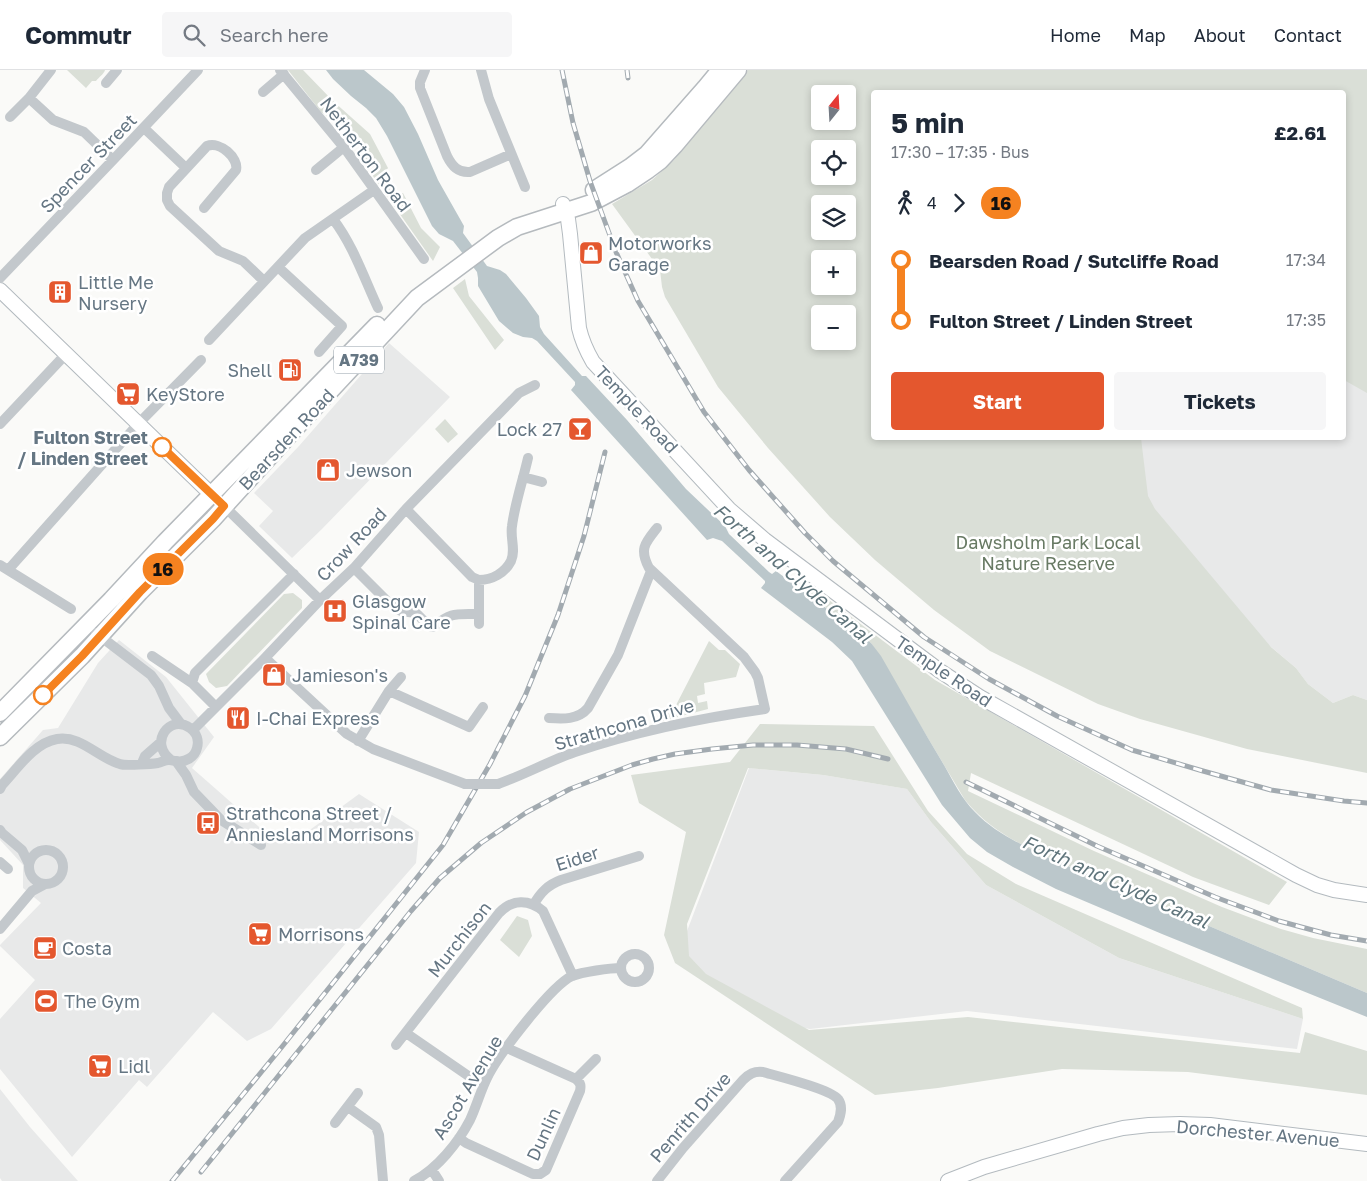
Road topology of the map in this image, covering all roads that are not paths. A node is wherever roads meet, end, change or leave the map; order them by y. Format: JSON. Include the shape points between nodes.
{"nodes":[{"id":1,"x":51,"y":70,"type":"edge"},
{"id":2,"x":117,"y":70,"type":"edge"},
{"id":3,"x":198,"y":70,"type":"edge"},
{"id":4,"x":425,"y":70,"type":"edge"},
{"id":5,"x":481,"y":70,"type":"edge"},
{"id":6,"x":720,"y":70,"type":"edge"},
{"id":7,"x":738,"y":70,"type":"edge"},
{"id":8,"x":282,"y":72,"type":"edge"},
{"id":9,"x":106,"y":83,"type":"dead end"},
{"id":10,"x":263,"y":92,"type":"dead end"},
{"id":11,"x":29,"y":98,"type":"junction"},
{"id":12,"x":10,"y":117,"type":"dead end"},
{"id":13,"x":144,"y":128,"type":"junction"},
{"id":14,"x":344,"y":147,"type":"junction"},
{"id":15,"x":511,"y":154,"type":"junction"},
{"id":16,"x":113,"y":160,"type":"junction"},
{"id":17,"x":186,"y":168,"type":"junction"},
{"id":18,"x":316,"y":170,"type":"dead end"},
{"id":19,"x":525,"y":187,"type":"dead end"},
{"id":20,"x":374,"y":190,"type":"junction"},
{"id":21,"x":204,"y":208,"type":"dead end"},
{"id":22,"x":564,"y":208,"type":"junction"},
{"id":23,"x":333,"y":219,"type":"junction"},
{"id":24,"x":424,"y":259,"type":"dead end"},
{"id":25,"x":452,"y":266,"type":"junction"},
{"id":26,"x":278,"y":267,"type":"junction"},
{"id":27,"x":0,"y":278,"type":"edge"},
{"id":28,"x":264,"y":281,"type":"junction"},
{"id":29,"x":0,"y":290,"type":"edge"},
{"id":30,"x":378,"y":308,"type":"dead end"},
{"id":31,"x":209,"y":340,"type":"dead end"},
{"id":32,"x":319,"y":352,"type":"dead end"},
{"id":33,"x":66,"y":354,"type":"junction"},
{"id":34,"x":201,"y":360,"type":"dead end"},
{"id":35,"x":535,"y":385,"type":"dead end"},
{"id":36,"x":0,"y":424,"type":"edge"},
{"id":37,"x":138,"y":424,"type":"junction"},
{"id":38,"x":528,"y":458,"type":"dead end"},
{"id":39,"x":523,"y":477,"type":"junction"},
{"id":40,"x":542,"y":482,"type":"dead end"},
{"id":41,"x":212,"y":494,"type":"junction"},
{"id":42,"x":224,"y":506,"type":"junction"},
{"id":43,"x":406,"y":509,"type":"junction"},
{"id":44,"x":657,"y":528,"type":"dead end"},
{"id":45,"x":4,"y":568,"type":"edge"},
{"id":46,"x":354,"y":568,"type":"junction"},
{"id":47,"x":651,"y":571,"type":"junction"},
{"id":48,"x":294,"y":574,"type":"junction"},
{"id":49,"x":479,"y":580,"type":"junction"},
{"id":50,"x":320,"y":600,"type":"junction"},
{"id":51,"x":71,"y":609,"type":"dead end"},
{"id":52,"x":86,"y":625,"type":"junction"},
{"id":53,"x":100,"y":636,"type":"junction"},
{"id":54,"x":152,"y":656,"type":"dead end"},
{"id":55,"x":265,"y":658,"type":"junction"},
{"id":56,"x":400,"y":677,"type":"dead end"},
{"id":57,"x":192,"y":683,"type":"junction"},
{"id":58,"x":389,"y":691,"type":"junction"},
{"id":59,"x":216,"y":707,"type":"junction"},
{"id":60,"x":482,"y":707,"type":"dead end"},
{"id":61,"x":169,"y":708,"type":"junction"},
{"id":62,"x":0,"y":713,"type":"edge"},
{"id":63,"x":549,"y":718,"type":"dead end"},
{"id":64,"x":182,"y":724,"type":"junction"},
{"id":65,"x":167,"y":729,"type":"junction"},
{"id":66,"x":193,"y":730,"type":"junction"},
{"id":67,"x":0,"y":738,"type":"edge"},
{"id":68,"x":358,"y":741,"type":"junction"},
{"id":69,"x":160,"y":742,"type":"junction"},
{"id":70,"x":188,"y":760,"type":"junction"},
{"id":71,"x":173,"y":761,"type":"junction"},
{"id":72,"x":142,"y":763,"type":"junction"},
{"id":73,"x":186,"y":774,"type":"junction"},
{"id":74,"x":0,"y":789,"type":"edge"},
{"id":75,"x":0,"y":830,"type":"edge"},
{"id":76,"x":262,"y":845,"type":"dead end"},
{"id":77,"x":22,"y":850,"type":"junction"},
{"id":78,"x":40,"y":850,"type":"junction"},
{"id":79,"x":639,"y":856,"type":"dead end"},
{"id":80,"x":0,"y":862,"type":"edge"},
{"id":81,"x":29,"y":864,"type":"junction"},
{"id":82,"x":8,"y":869,"type":"dead end"},
{"id":83,"x":31,"y":875,"type":"junction"},
{"id":84,"x":45,"y":884,"type":"junction"},
{"id":85,"x":32,"y":891,"type":"junction"},
{"id":86,"x":1367,"y":895,"type":"edge"},
{"id":87,"x":534,"y":904,"type":"junction"},
{"id":88,"x":0,"y":929,"type":"edge"},
{"id":89,"x":621,"y":968,"type":"dead end"},
{"id":90,"x":573,"y":976,"type":"junction"},
{"id":91,"x":406,"y":1033,"type":"junction"},
{"id":92,"x":396,"y":1044,"type":"dead end"},
{"id":93,"x":507,"y":1048,"type":"junction"},
{"id":94,"x":596,"y":1059,"type":"dead end"},
{"id":95,"x":576,"y":1079,"type":"junction"},
{"id":96,"x":483,"y":1086,"type":"junction"},
{"id":97,"x":358,"y":1093,"type":"dead end"},
{"id":98,"x":348,"y":1107,"type":"junction"},
{"id":99,"x":335,"y":1123,"type":"dead end"},
{"id":100,"x":459,"y":1138,"type":"junction"},
{"id":101,"x":1367,"y":1144,"type":"edge"},
{"id":102,"x":432,"y":1170,"type":"junction"},
{"id":103,"x":383,"y":1181,"type":"edge"},
{"id":104,"x":414,"y":1181,"type":"edge"},
{"id":105,"x":439,"y":1181,"type":"edge"},
{"id":106,"x":657,"y":1181,"type":"edge"},
{"id":107,"x":785,"y":1181,"type":"edge"},
{"id":108,"x":948,"y":1181,"type":"edge"}],
"edges":[{"from":1,"to":11,"type":"street"},
{"from":2,"to":9,"type":"street"},
{"from":3,"to":13,"type":"street","name":"Spencer Street"},
{"from":4,"to":15,"type":"street","via":[[420,82],[422,94],[447,156],[456,169],[470,172]]},
{"from":5,"to":15,"type":"street","via":[[488,99]]},
{"from":6,"to":22,"type":"main road","name":"Bearsden Road","number":"A739","via":[[647,154]]},
{"from":7,"to":22,"type":"main road","name":"Bearsden Road","number":"A739","via":[[660,161],[605,196]]},
{"from":8,"to":10,"type":"street"},
{"from":8,"to":14,"type":"street","name":"Netherton Road"},
{"from":11,"to":12,"type":"street"},
{"from":11,"to":16,"type":"street","via":[[54,120],[84,132]]},
{"from":13,"to":16,"type":"street","name":"Spencer Street"},
{"from":13,"to":17,"type":"street"},
{"from":14,"to":18,"type":"street"},
{"from":14,"to":20,"type":"street","name":"Netherton Road"},
{"from":15,"to":19,"type":"street"},
{"from":16,"to":27,"type":"street","name":"Spencer Street"},
{"from":17,"to":21,"type":"street","via":[[212,144],[223,148],[237,163],[236,170]]},
{"from":17,"to":28,"type":"street","via":[[169,187],[167,200],[170,206],[219,251],[243,262]]},
{"from":20,"to":23,"type":"street"},
{"from":20,"to":24,"type":"street","name":"Netherton Road"},
{"from":22,"to":25,"type":"main road","name":"Bearsden Road","number":"A739","via":[[477,247]]},
{"from":22,"to":86,"type":"street","name":"Temple Road","via":[[570,234],[579,328],[589,356],[746,524],[933,666],[980,697],[1296,875],[1334,890]]},
{"from":23,"to":26,"type":"street","via":[[305,238]]},
{"from":23,"to":30,"type":"street","via":[[352,250]]},
{"from":25,"to":41,"type":"main road","name":"Bearsden Road","number":"A739","via":[[410,292]]},
{"from":25,"to":42,"type":"main road","name":"Bearsden Road","number":"A739","via":[[394,322]]},
{"from":26,"to":28,"type":"street"},
{"from":26,"to":32,"type":"street","via":[[342,326]]},
{"from":28,"to":31,"type":"street"},
{"from":29,"to":33,"type":"street"},
{"from":33,"to":36,"type":"street"},
{"from":33,"to":37,"type":"street"},
{"from":34,"to":37,"type":"street"},
{"from":35,"to":43,"type":"street","name":"Crow Road","via":[[519,393]]},
{"from":37,"to":41,"type":"street"},
{"from":37,"to":45,"type":"street"},
{"from":38,"to":39,"type":"street"},
{"from":39,"to":40,"type":"street"},
{"from":39,"to":49,"type":"street","via":[[512,530],[513,555],[510,563],[498,575]]},
{"from":41,"to":42,"type":"main road"},
{"from":41,"to":52,"type":"main road","name":"Bearsden Road","number":"A739"},
{"from":42,"to":48,"type":"street"},
{"from":42,"to":53,"type":"main road","name":"Bearsden Road","number":"A739"},
{"from":43,"to":46,"type":"street","name":"Crow Road"},
{"from":43,"to":49,"type":"street","via":[[472,577]]},
{"from":44,"to":47,"type":"street","via":[[644,548]]},
{"from":45,"to":51,"type":"street"},
{"from":46,"to":49,"type":"street","via":[[388,602],[401,611],[416,613],[429,626],[452,615],[478,619]]},
{"from":46,"to":50,"type":"street","name":"Crow Road"},
{"from":47,"to":63,"type":"street","via":[[618,655],[588,708],[583,714],[570,719]]},
{"from":47,"to":68,"type":"street","name":"Strathcona Drive","bridge":true,"via":[[744,657],[758,678],[765,709],[713,716],[576,751],[498,784],[465,784]]},
{"from":48,"to":50,"type":"street"},
{"from":48,"to":57,"type":"street","via":[[195,673]]},
{"from":50,"to":55,"type":"street","name":"Crow Road"},
{"from":52,"to":53,"type":"street"},
{"from":52,"to":62,"type":"main road","name":"Bearsden Road","number":"A739"},
{"from":53,"to":61,"type":"street","via":[[151,675]]},
{"from":53,"to":67,"type":"main road","name":"Bearsden Road","number":"A739"},
{"from":54,"to":57,"type":"street"},
{"from":55,"to":59,"type":"street","name":"Crow Road"},
{"from":55,"to":68,"type":"street","name":"Strathcona Drive"},
{"from":56,"to":58,"type":"street"},
{"from":57,"to":59,"type":"street"},
{"from":58,"to":60,"type":"street","via":[[469,727]]},
{"from":58,"to":68,"type":"street"},
{"from":59,"to":66,"type":"street","name":"Crow Road"},
{"from":61,"to":64,"type":"street"},
{"from":61,"to":65,"type":"street"},
{"from":64,"to":65,"type":"street"},
{"from":64,"to":66,"type":"street"},
{"from":65,"to":69,"type":"street"},
{"from":66,"to":70,"type":"street","via":[[198,746]]},
{"from":69,"to":71,"type":"street","via":[[163,752]]},
{"from":69,"to":72,"type":"street"},
{"from":70,"to":71,"type":"street"},
{"from":70,"to":73,"type":"street"},
{"from":71,"to":72,"type":"street"},
{"from":71,"to":73,"type":"street"},
{"from":72,"to":74,"type":"street","via":[[122,765],[107,760],[83,744],[54,740],[34,751]]},
{"from":73,"to":76,"type":"street","via":[[194,792],[222,820]]},
{"from":75,"to":77,"type":"street"},
{"from":77,"to":78,"type":"street"},
{"from":77,"to":81,"type":"street"},
{"from":78,"to":81,"type":"street"},
{"from":78,"to":84,"type":"street","via":[[56,853],[63,866],[59,879]]},
{"from":79,"to":87,"type":"street","name":"Eider","via":[[550,884]]},
{"from":80,"to":82,"type":"street"},
{"from":81,"to":83,"type":"street"},
{"from":83,"to":84,"type":"street"},
{"from":83,"to":85,"type":"street"},
{"from":84,"to":85,"type":"street"},
{"from":85,"to":88,"type":"street"},
{"from":87,"to":90,"type":"street","via":[[546,915]]},
{"from":87,"to":91,"type":"street","name":"Murchison","via":[[522,902],[502,909]]},
{"from":89,"to":90,"type":"street","name":"Ascot Avenue"},
{"from":90,"to":93,"type":"street","name":"Ascot Avenue","via":[[545,1000]]},
{"from":91,"to":92,"type":"street","name":"Murchison"},
{"from":91,"to":96,"type":"street"},
{"from":93,"to":95,"type":"street"},
{"from":93,"to":96,"type":"street","name":"Ascot Avenue"},
{"from":94,"to":95,"type":"street"},
{"from":95,"to":100,"type":"street","name":"Dunlin","via":[[581,1086],[580,1091],[544,1173],[533,1174]]},
{"from":96,"to":100,"type":"street","name":"Ascot Avenue"},
{"from":97,"to":98,"type":"street"},
{"from":98,"to":99,"type":"street"},
{"from":98,"to":103,"type":"street","via":[[376,1127]]},
{"from":100,"to":102,"type":"street","name":"Ascot Avenue"},
{"from":101,"to":108,"type":"street","name":"Dorchester Avenue","via":[[1210,1125],[1149,1125],[1098,1134],[984,1167]]},
{"from":102,"to":104,"type":"street","name":"Ascot Avenue"},
{"from":102,"to":105,"type":"street"},
{"from":106,"to":107,"type":"street","name":"Penrith Drive","via":[[742,1080],[757,1071],[832,1094],[841,1110],[838,1122]]}]}
